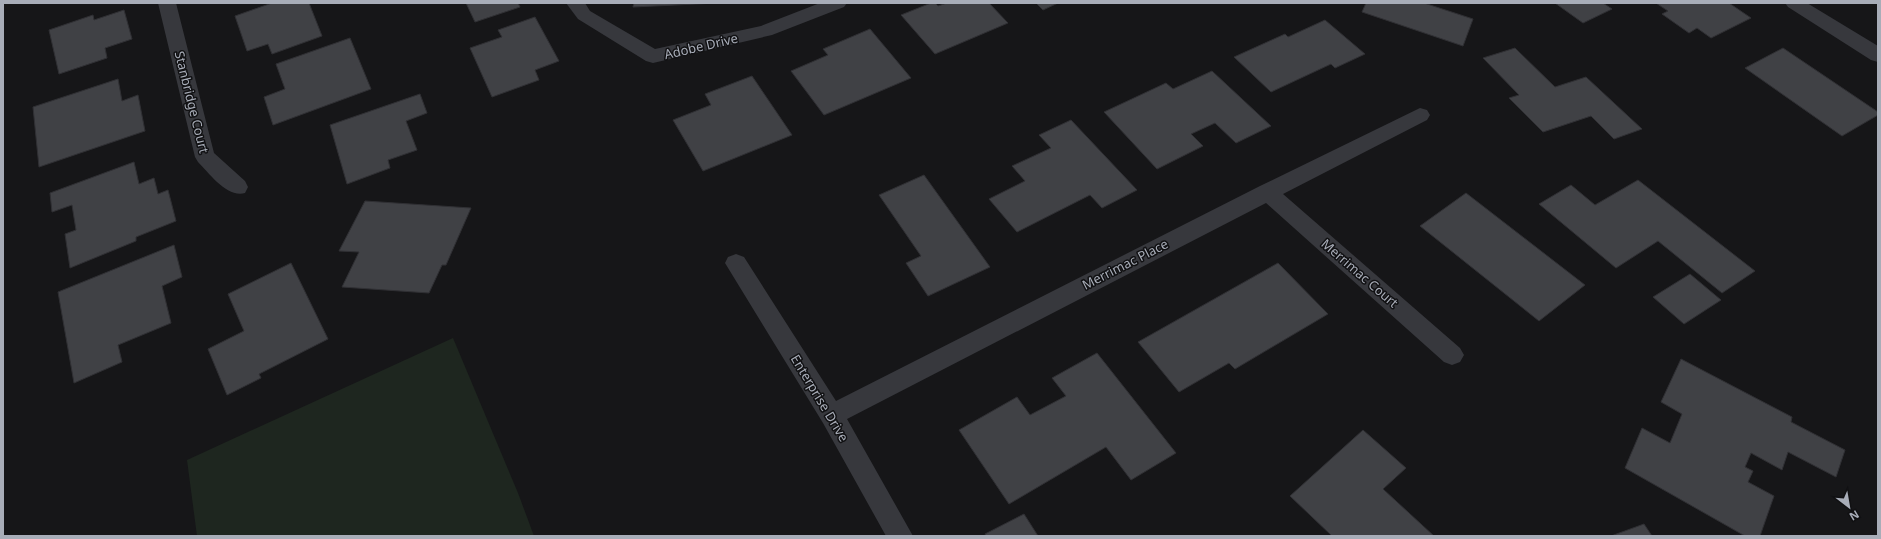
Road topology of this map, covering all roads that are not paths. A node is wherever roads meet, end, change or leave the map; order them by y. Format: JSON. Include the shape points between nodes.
{"nodes":[{"id":1,"x":167,"y":3,"type":"edge"},
{"id":2,"x":575,"y":3,"type":"edge"},
{"id":3,"x":838,"y":3,"type":"edge"},
{"id":4,"x":1794,"y":3,"type":"edge"},
{"id":5,"x":1878,"y":55,"type":"edge"},
{"id":6,"x":1420,"y":115,"type":"dead end"},
{"id":7,"x":238,"y":187,"type":"dead end"},
{"id":8,"x":1267,"y":192,"type":"junction"},
{"id":9,"x":736,"y":263,"type":"dead end"},
{"id":10,"x":1452,"y":355,"type":"dead end"},
{"id":11,"x":832,"y":415,"type":"junction"},
{"id":12,"x":900,"y":536,"type":"edge"}],
"edges":[{"from":1,"to":7,"type":"street","name":"Stanbridge Court","via":[[205,157]]},
{"from":2,"to":3,"type":"street","name":"Adobe Drive","via":[[584,15],[653,56],[766,31]]},
{"from":4,"to":5,"type":"street"},
{"from":6,"to":8,"type":"street","name":"Merrimac Place"},
{"from":8,"to":10,"type":"street","name":"Merrimac Court"},
{"from":8,"to":11,"type":"street","name":"Merrimac Place"},
{"from":9,"to":11,"type":"street","name":"Enterprise Drive"},
{"from":11,"to":12,"type":"street","name":"Enterprise Drive"}]}
